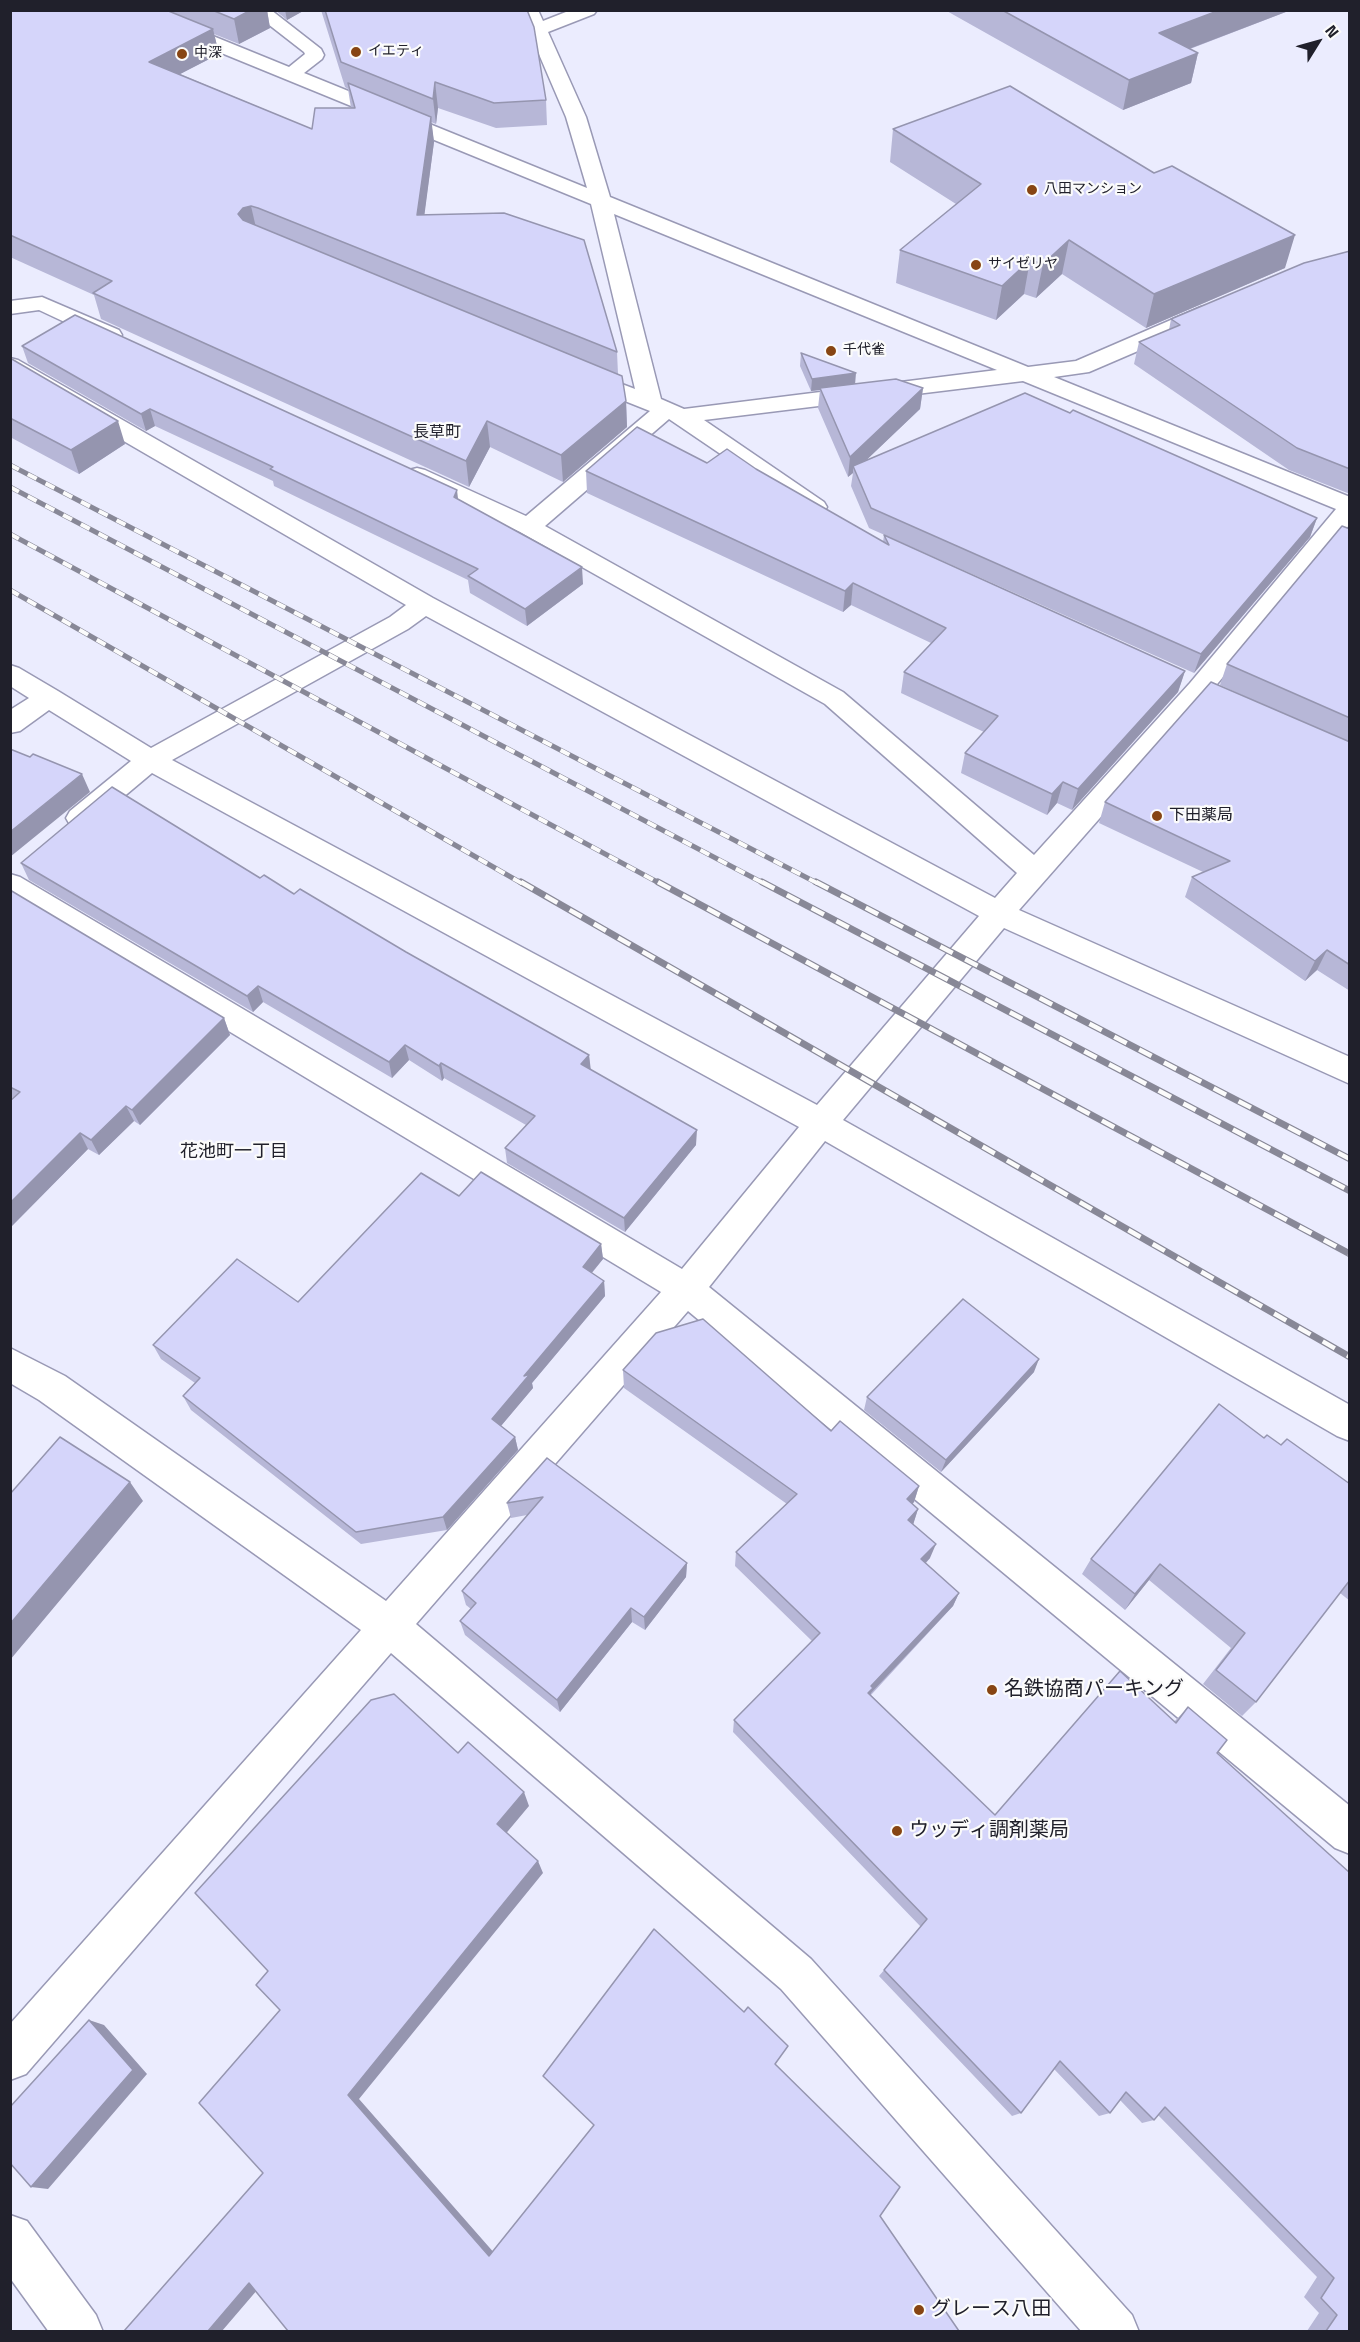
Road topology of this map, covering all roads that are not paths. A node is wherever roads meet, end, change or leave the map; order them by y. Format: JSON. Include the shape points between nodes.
{"nodes":[{"id":1,"x":132,"y":10,"type":"edge"},
{"id":2,"x":259,"y":10,"type":"edge"},
{"id":3,"x":529,"y":10,"type":"edge"},
{"id":4,"x":588,"y":10,"type":"edge"},
{"id":5,"x":537,"y":30,"type":"junction"},
{"id":6,"x":292,"y":74,"type":"junction"},
{"id":7,"x":601,"y":202,"type":"junction"},
{"id":8,"x":1226,"y":304,"type":"edge"},
{"id":9,"x":10,"y":308,"type":"edge"},
{"id":10,"x":129,"y":343,"type":"edge"},
{"id":11,"x":10,"y":365,"type":"edge"},
{"id":12,"x":562,"y":367,"type":"edge"},
{"id":13,"x":1027,"y":374,"type":"junction"},
{"id":14,"x":666,"y":410,"type":"junction"},
{"id":15,"x":399,"y":467,"type":"edge"},
{"id":16,"x":1350,"y":507,"type":"edge"},
{"id":17,"x":831,"y":518,"type":"edge"},
{"id":18,"x":529,"y":527,"type":"junction"},
{"id":19,"x":424,"y":604,"type":"junction"},
{"id":20,"x":10,"y":674,"type":"edge"},
{"id":21,"x":48,"y":697,"type":"junction"},
{"id":22,"x":10,"y":724,"type":"edge"},
{"id":23,"x":150,"y":760,"type":"junction"},
{"id":24,"x":63,"y":833,"type":"edge"},
{"id":25,"x":1035,"y":872,"type":"junction"},
{"id":26,"x":16,"y":875,"type":"edge"},
{"id":27,"x":999,"y":913,"type":"junction"},
{"id":28,"x":1350,"y":1071,"type":"edge"},
{"id":29,"x":821,"y":1123,"type":"junction"},
{"id":30,"x":686,"y":1289,"type":"junction"},
{"id":31,"x":10,"y":1364,"type":"edge"},
{"id":32,"x":1350,"y":1424,"type":"edge"},
{"id":33,"x":390,"y":1627,"type":"junction"},
{"id":34,"x":1350,"y":1833,"type":"edge"},
{"id":35,"x":10,"y":2058,"type":"edge"},
{"id":36,"x":10,"y":2238,"type":"edge"},
{"id":37,"x":78,"y":2331,"type":"edge"},
{"id":38,"x":1115,"y":2331,"type":"edge"}],
"edges":[{"from":1,"to":6,"type":"street"},
{"from":2,"to":6,"type":"street","via":[[315,55]]},
{"from":3,"to":5,"type":"street"},
{"from":4,"to":5,"type":"street"},
{"from":5,"to":7,"type":"street","via":[[576,117]]},
{"from":6,"to":7,"type":"street"},
{"from":7,"to":13,"type":"street"},
{"from":7,"to":14,"type":"street"},
{"from":8,"to":13,"type":"street","via":[[1081,367]]},
{"from":9,"to":10,"type":"street","via":[[42,303]]},
{"from":11,"to":19,"type":"street"},
{"from":12,"to":14,"type":"street"},
{"from":13,"to":14,"type":"street"},
{"from":13,"to":16,"type":"street"},
{"from":14,"to":17,"type":"street"},
{"from":14,"to":18,"type":"street"},
{"from":15,"to":18,"type":"street"},
{"from":16,"to":25,"type":"street","via":[[1199,689]]},
{"from":18,"to":25,"type":"street","via":[[834,698]]},
{"from":19,"to":23,"type":"street","via":[[399,623]]},
{"from":19,"to":27,"type":"street"},
{"from":20,"to":21,"type":"street"},
{"from":21,"to":22,"type":"street"},
{"from":21,"to":23,"type":"street"},
{"from":23,"to":24,"type":"street"},
{"from":23,"to":29,"type":"street"},
{"from":25,"to":27,"type":"street"},
{"from":26,"to":30,"type":"street"},
{"from":27,"to":28,"type":"street"},
{"from":27,"to":29,"type":"street"},
{"from":29,"to":30,"type":"street"},
{"from":29,"to":32,"type":"street"},
{"from":30,"to":33,"type":"street"},
{"from":30,"to":34,"type":"street"},
{"from":31,"to":33,"type":"street","via":[[52,1388]]},
{"from":33,"to":35,"type":"street"},
{"from":33,"to":38,"type":"street","via":[[796,1974]]},
{"from":36,"to":37,"type":"street"}]}
